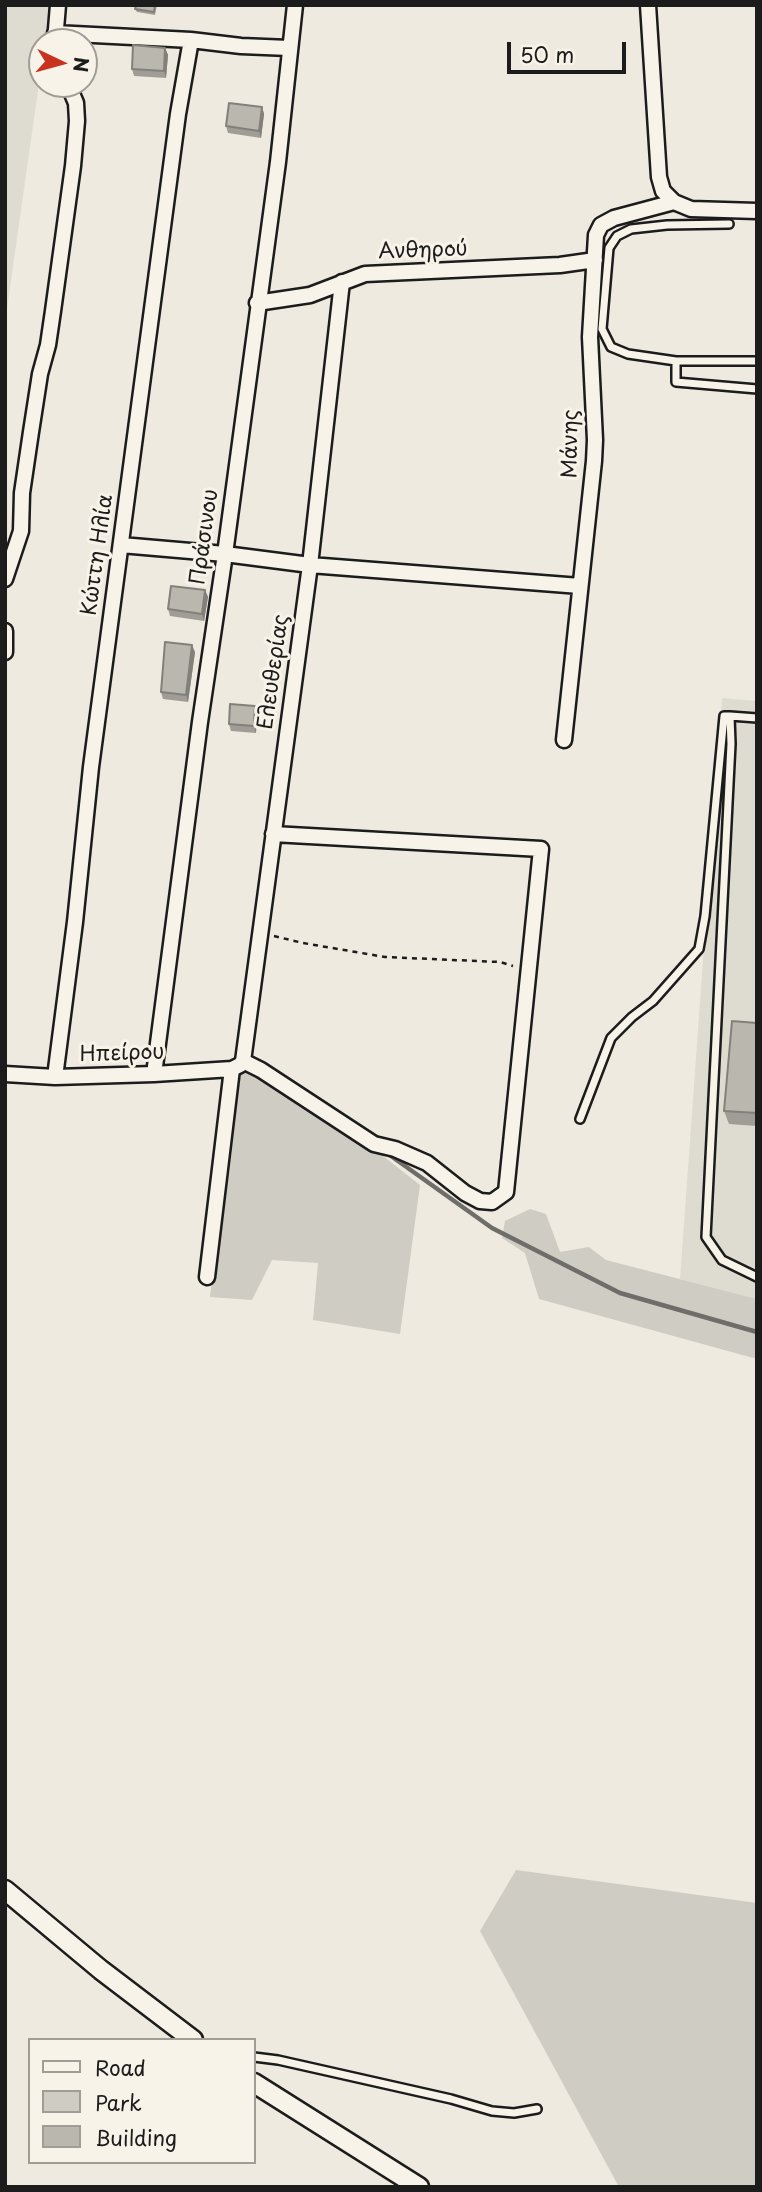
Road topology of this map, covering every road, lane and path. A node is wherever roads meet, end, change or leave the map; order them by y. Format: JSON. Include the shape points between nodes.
{"nodes":[{"id":1,"x":58,"y":5,"type":"edge"},
{"id":2,"x":295,"y":5,"type":"edge"},
{"id":3,"x":648,"y":5,"type":"edge"},
{"id":4,"x":56,"y":28,"type":"edge"},
{"id":5,"x":98,"y":39,"type":"edge"},
{"id":6,"x":191,"y":40,"type":"junction"},
{"id":7,"x":289,"y":48,"type":"junction"},
{"id":8,"x":74,"y":98,"type":"edge"},
{"id":9,"x":674,"y":202,"type":"junction"},
{"id":10,"x":757,"y":211,"type":"edge"},
{"id":11,"x":729,"y":224,"type":"dead end"},
{"id":12,"x":609,"y":248,"type":"junction"},
{"id":13,"x":595,"y":260,"type":"junction"},
{"id":14,"x":342,"y":282,"type":"junction"},
{"id":15,"x":257,"y":303,"type":"junction"},
{"id":16,"x":676,"y":361,"type":"junction"},
{"id":17,"x":757,"y":361,"type":"edge"},
{"id":18,"x":757,"y":389,"type":"edge"},
{"id":19,"x":121,"y":545,"type":"junction"},
{"id":20,"x":225,"y":554,"type":"junction"},
{"id":21,"x":310,"y":565,"type":"junction"},
{"id":22,"x":5,"y":579,"type":"edge"},
{"id":23,"x":580,"y":586,"type":"junction"},
{"id":24,"x":5,"y":631,"type":"edge"},
{"id":25,"x":5,"y":652,"type":"edge"},
{"id":26,"x":730,"y":716,"type":"junction"},
{"id":27,"x":757,"y":718,"type":"edge"},
{"id":28,"x":564,"y":740,"type":"dead end"},
{"id":29,"x":273,"y":834,"type":"junction"},
{"id":30,"x":260,"y":932,"type":"junction"},
{"id":31,"x":528,"y":970,"type":"junction"},
{"id":32,"x":238,"y":1065,"type":"junction"},
{"id":33,"x":5,"y":1074,"type":"edge"},
{"id":34,"x":154,"y":1074,"type":"junction"},
{"id":35,"x":55,"y":1077,"type":"junction"},
{"id":36,"x":580,"y":1119,"type":"dead end"},
{"id":37,"x":207,"y":1277,"type":"dead end"},
{"id":38,"x":757,"y":1277,"type":"edge"},
{"id":39,"x":5,"y":1890,"type":"edge"},
{"id":40,"x":190,"y":2038,"type":"edge"},
{"id":41,"x":256,"y":2057,"type":"edge"},
{"id":42,"x":256,"y":2084,"type":"edge"},
{"id":43,"x":537,"y":2109,"type":"dead end"},
{"id":44,"x":419,"y":2187,"type":"edge"}],
"edges":[{"from":1,"to":4,"type":"street"},
{"from":2,"to":7,"type":"street","name":"Πράσινου"},
{"from":3,"to":9,"type":"street","via":[[660,185]]},
{"from":5,"to":6,"type":"street"},
{"from":6,"to":7,"type":"street"},
{"from":6,"to":19,"type":"street","name":"Κώττη Ηλία"},
{"from":7,"to":15,"type":"street","name":"Πράσινου"},
{"from":8,"to":22,"type":"street","via":[[73,166],[53,311],[22,493],[21,531]]},
{"from":9,"to":10,"type":"street","name":"Μάνης","via":[[696,209]]},
{"from":9,"to":13,"type":"street","name":"Μάνης","via":[[606,221],[596,235]]},
{"from":11,"to":12,"type":"lane","via":[[631,229],[617,236]]},
{"from":12,"to":13,"type":"lane"},
{"from":12,"to":16,"type":"lane","via":[[602,329],[611,347]]},
{"from":13,"to":14,"type":"street","name":"Ανθηρού","via":[[373,273]]},
{"from":13,"to":23,"type":"street","name":"Μάνης","via":[[590,337],[595,440]]},
{"from":14,"to":15,"type":"street","name":"Ανθηρού","via":[[310,295]]},
{"from":14,"to":21,"type":"street","name":"Ελευθερίας"},
{"from":15,"to":20,"type":"street","name":"Πράσινου"},
{"from":16,"to":17,"type":"lane"},
{"from":16,"to":18,"type":"lane","via":[[676,382]]},
{"from":19,"to":20,"type":"street"},
{"from":19,"to":35,"type":"street","name":"Κώττη Ηλία"},
{"from":20,"to":21,"type":"street"},
{"from":20,"to":34,"type":"street","name":"Πράσινου"},
{"from":21,"to":23,"type":"street"},
{"from":21,"to":29,"type":"street","name":"Ελευθερίας"},
{"from":23,"to":28,"type":"street","name":"Μάνης"},
{"from":24,"to":25,"type":"street"},
{"from":26,"to":27,"type":"lane"},
{"from":26,"to":36,"type":"lane","via":[[724,716],[699,949],[653,1001],[611,1038]]},
{"from":26,"to":38,"type":"lane","via":[[706,1237],[722,1260]]},
{"from":29,"to":30,"type":"street","name":"Ελευθερίας"},
{"from":29,"to":31,"type":"street","via":[[541,849]]},
{"from":30,"to":31,"type":"path","via":[[385,957],[500,962]]},
{"from":30,"to":32,"type":"street","name":"Ελευθερίας"},
{"from":31,"to":32,"type":"street","via":[[506,1192],[492,1202],[465,1193],[427,1163],[374,1144],[261,1069]]},
{"from":32,"to":34,"type":"street","name":"Ηπείρου"},
{"from":32,"to":37,"type":"street","name":"Ελευθερίας"},
{"from":33,"to":35,"type":"street","name":"Ηπείρου"},
{"from":34,"to":35,"type":"street","name":"Ηπείρου"},
{"from":39,"to":40,"type":"street"},
{"from":41,"to":43,"type":"lane","via":[[492,2111]]},
{"from":42,"to":44,"type":"street"}]}
